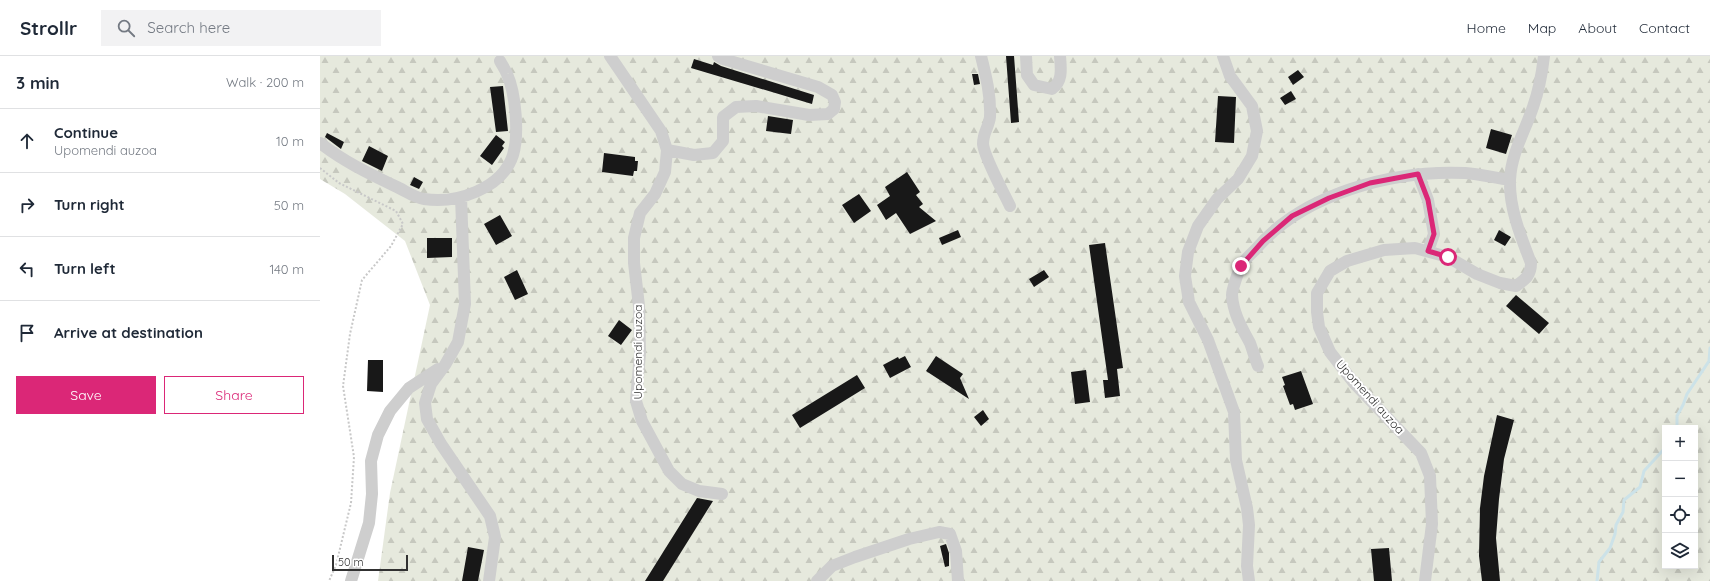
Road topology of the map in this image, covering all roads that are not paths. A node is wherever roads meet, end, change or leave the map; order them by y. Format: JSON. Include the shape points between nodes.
{"nodes":[{"id":1,"x":610,"y":56,"type":"edge"},
{"id":2,"x":718,"y":56,"type":"edge"},
{"id":3,"x":981,"y":56,"type":"edge"},
{"id":4,"x":1026,"y":56,"type":"edge"},
{"id":5,"x":1060,"y":56,"type":"edge"},
{"id":6,"x":1223,"y":56,"type":"edge"},
{"id":7,"x":1544,"y":56,"type":"edge"},
{"id":8,"x":500,"y":61,"type":"dead end"},
{"id":9,"x":320,"y":143,"type":"edge"},
{"id":10,"x":667,"y":150,"type":"junction"},
{"id":11,"x":1418,"y":174,"type":"junction"},
{"id":12,"x":1510,"y":180,"type":"junction"},
{"id":13,"x":461,"y":197,"type":"junction"},
{"id":14,"x":1010,"y":206,"type":"dead end"},
{"id":15,"x":1428,"y":251,"type":"junction"},
{"id":16,"x":445,"y":365,"type":"junction"},
{"id":17,"x":1258,"y":366,"type":"dead end"},
{"id":18,"x":722,"y":494,"type":"dead end"},
{"id":19,"x":351,"y":581,"type":"edge"},
{"id":20,"x":488,"y":581,"type":"edge"},
{"id":21,"x":817,"y":581,"type":"edge"},
{"id":22,"x":958,"y":581,"type":"edge"},
{"id":23,"x":1249,"y":581,"type":"edge"},
{"id":24,"x":1425,"y":581,"type":"edge"}],
"edges":[{"from":1,"to":10,"type":"lane","name":"Upomendi auzoa","via":[[661,131]]},
{"from":2,"to":10,"type":"lane","via":[[723,60],[818,87],[832,95],[834,109],[828,114],[809,115],[756,106],[736,107],[723,117],[723,142],[713,153],[694,155]]},
{"from":3,"to":14,"type":"lane","via":[[990,96],[990,119],[983,134],[983,146]]},
{"from":4,"to":5,"type":"lane","via":[[1027,75],[1034,85],[1052,89],[1061,79]]},
{"from":6,"to":23,"type":"lane","via":[[1230,76],[1252,106],[1257,131],[1252,156],[1238,179],[1217,199],[1198,226],[1188,252],[1185,276],[1189,302],[1208,340],[1234,412],[1236,460],[1249,525]]},
{"from":7,"to":12,"type":"lane","name":"Upomendi auzoa","via":[[1542,76],[1513,160]]},
{"from":8,"to":13,"type":"lane","via":[[508,74],[514,100],[516,134],[513,155],[503,173],[484,188]]},
{"from":9,"to":13,"type":"lane","via":[[361,170],[422,199],[442,200]]},
{"from":10,"to":18,"type":"lane","name":"Upomendi auzoa","via":[[665,172],[655,194],[640,213],[634,238],[640,353],[636,401],[642,421],[669,471],[682,484],[699,491]]},
{"from":11,"to":12,"type":"lane","via":[[1466,173]]},
{"from":11,"to":15,"type":"lane","via":[[1428,200],[1434,234]]},
{"from":11,"to":17,"type":"lane","via":[[1370,183],[1329,198],[1292,216],[1263,241],[1241,266],[1232,294],[1238,320]]},
{"from":12,"to":15,"type":"lane","name":"Upomendi auzoa","via":[[1513,209],[1531,263],[1531,272],[1526,280],[1516,286],[1500,283],[1477,274],[1448,257]]},
{"from":13,"to":16,"type":"lane","via":[[465,304],[458,342]]},
{"from":15,"to":24,"type":"lane","name":"Upomendi auzoa","via":[[1415,248],[1384,250],[1347,261],[1330,271],[1317,293],[1319,328],[1330,352],[1354,383],[1421,453],[1430,476],[1432,524]]},
{"from":16,"to":19,"type":"lane","via":[[409,388],[390,411],[378,435],[371,461],[372,494],[369,523]]},
{"from":16,"to":20,"type":"lane","via":[[430,384],[425,403],[428,419],[441,444],[490,516],[495,537]]},
{"from":21,"to":22,"type":"lane","via":[[832,566],[909,538],[938,532],[950,534],[956,551]]}]}
